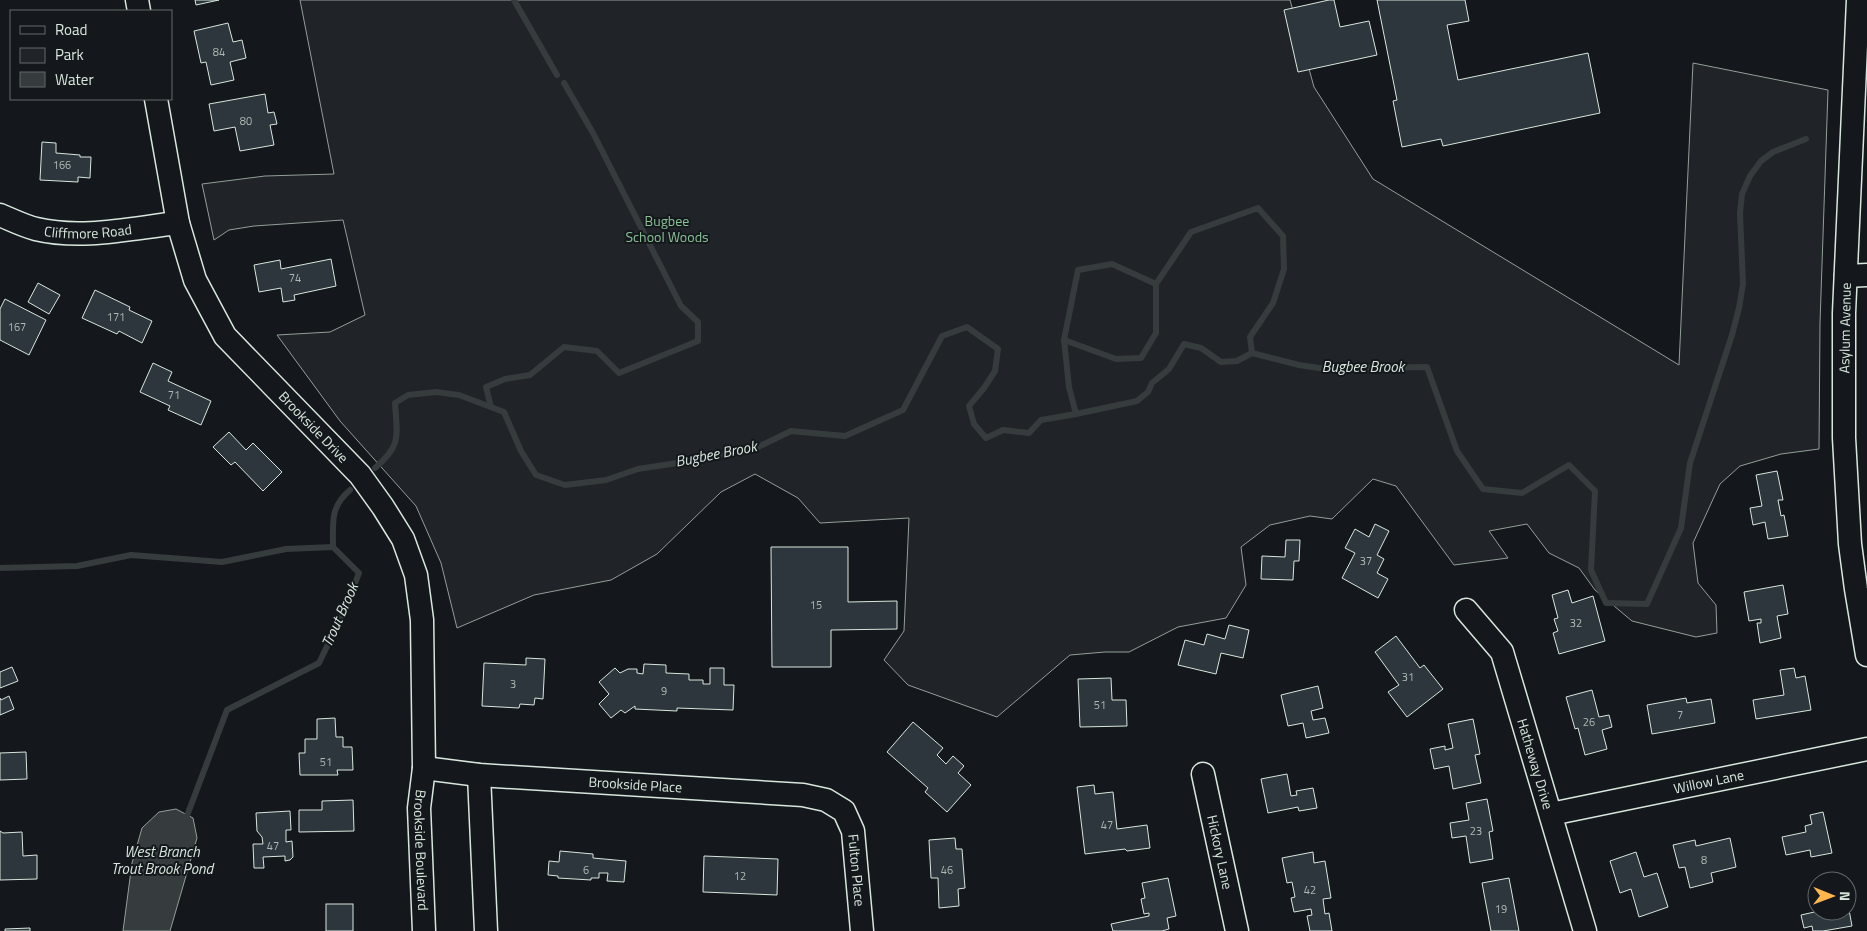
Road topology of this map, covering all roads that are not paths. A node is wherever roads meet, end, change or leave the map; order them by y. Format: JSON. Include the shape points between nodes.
{"nodes":[{"id":1,"x":1858,"y":0,"type":"edge"},
{"id":2,"x":156,"y":100,"type":"edge"},
{"id":3,"x":0,"y":215,"type":"edge"},
{"id":4,"x":178,"y":223,"type":"junction"},
{"id":5,"x":1856,"y":276,"type":"edge"},
{"id":6,"x":1466,"y":610,"type":"dead end"},
{"id":7,"x":1867,"y":655,"type":"edge"},
{"id":8,"x":1867,"y":749,"type":"edge"},
{"id":9,"x":424,"y":768,"type":"junction"},
{"id":10,"x":1203,"y":774,"type":"dead end"},
{"id":11,"x":479,"y":775,"type":"junction"},
{"id":12,"x":844,"y":811,"type":"joint"},
{"id":13,"x":1551,"y":814,"type":"junction"},
{"id":14,"x":424,"y":931,"type":"edge"},
{"id":15,"x":486,"y":931,"type":"edge"},
{"id":16,"x":862,"y":931,"type":"edge"},
{"id":17,"x":1237,"y":931,"type":"edge"},
{"id":18,"x":1584,"y":931,"type":"edge"}],
"edges":[{"from":1,"to":5,"type":"street","name":"Asylum Avenue"},
{"from":2,"to":4,"type":"street","name":"Brookside Drive"},
{"from":3,"to":4,"type":"street","name":"Cliffmore Road","via":[[37,229],[69,233]]},
{"from":4,"to":9,"type":"street","name":"Brookside Drive","via":[[195,280],[225,336],[360,476],[403,539],[416,575],[422,620]]},
{"from":5,"to":7,"type":"street","name":"Asylum Avenue","via":[[1844,438],[1845,483],[1856,589]]},
{"from":6,"to":13,"type":"street","name":"Hatheway Drive","via":[[1502,652]]},
{"from":8,"to":13,"type":"street","name":"Willow Lane"},
{"from":9,"to":11,"type":"street","name":"Brookside Place"},
{"from":9,"to":14,"type":"street","name":"Brookside Boulevard","via":[[419,808]]},
{"from":10,"to":17,"type":"street","name":"Hickory Lane"},
{"from":11,"to":12,"type":"street","name":"Brookside Place","via":[[803,795],[826,800]]},
{"from":11,"to":15,"type":"street"},
{"from":12,"to":16,"type":"street","name":"Fulton Place","via":[[853,831]]},
{"from":13,"to":18,"type":"street","name":"Hatheway Drive"}]}
